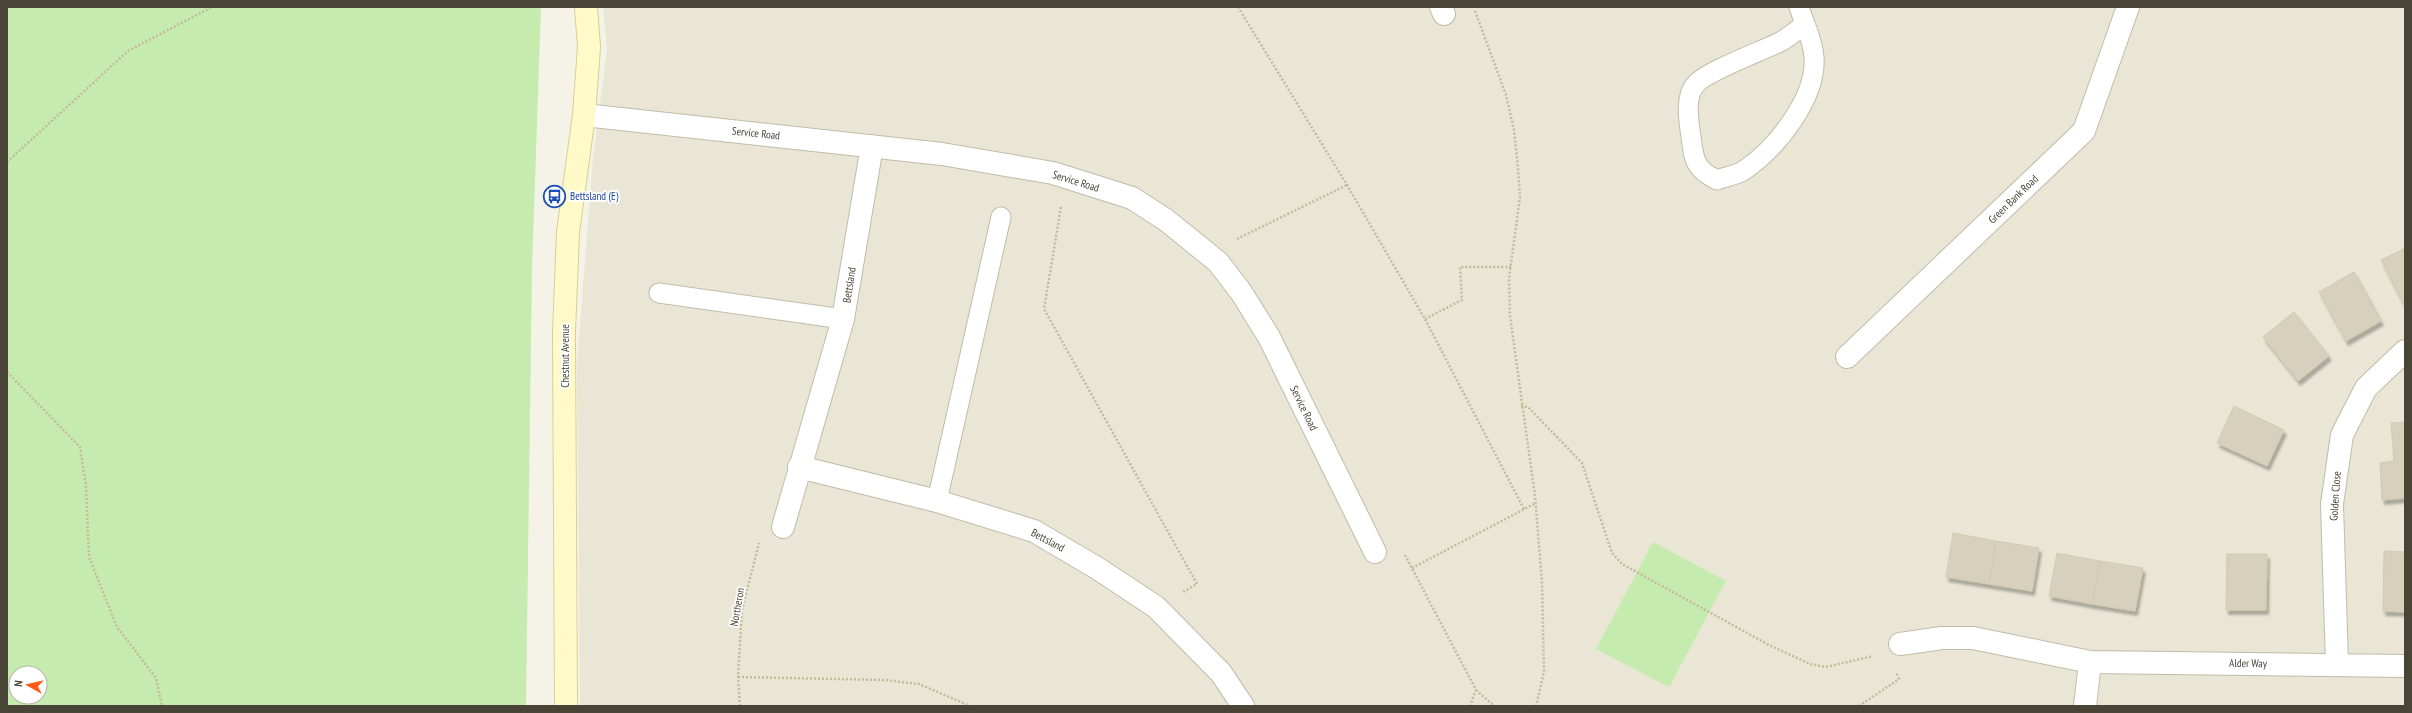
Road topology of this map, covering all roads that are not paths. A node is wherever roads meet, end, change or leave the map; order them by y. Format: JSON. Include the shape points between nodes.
{"nodes":[{"id":1,"x":586,"y":7,"type":"edge"},
{"id":2,"x":2128,"y":7,"type":"edge"},
{"id":3,"x":1802,"y":15,"type":"edge"},
{"id":4,"x":584,"y":115,"type":"junction"},
{"id":5,"x":872,"y":146,"type":"junction"},
{"id":6,"x":1002,"y":217,"type":"dead end"},
{"id":7,"x":659,"y":293,"type":"dead end"},
{"id":8,"x":843,"y":319,"type":"junction"},
{"id":9,"x":2405,"y":351,"type":"edge"},
{"id":10,"x":1847,"y":357,"type":"dead end"},
{"id":11,"x":799,"y":467,"type":"junction"},
{"id":12,"x":937,"y":501,"type":"junction"},
{"id":13,"x":783,"y":527,"type":"road end"},
{"id":14,"x":1375,"y":552,"type":"road end"},
{"id":15,"x":1892,"y":648,"type":"road end"},
{"id":16,"x":2090,"y":662,"type":"junction"},
{"id":17,"x":2337,"y":664,"type":"junction"},
{"id":18,"x":2405,"y":666,"type":"edge"},
{"id":19,"x":566,"y":706,"type":"edge"},
{"id":20,"x":1243,"y":706,"type":"edge"},
{"id":21,"x":2085,"y":706,"type":"edge"}],
"edges":[{"from":1,"to":4,"type":"street","name":"Chestnut Avenue","via":[[589,48]]},
{"from":2,"to":10,"type":"street","name":"Green Bank Road","via":[[2084,131]]},
{"from":3,"to":3,"type":"lane","via":[[1782,41],[1717,71],[1696,84],[1689,100],[1689,124],[1694,159],[1702,172],[1717,180],[1742,172],[1764,155],[1790,124],[1810,87],[1814,58]]},
{"from":4,"to":5,"type":"street","name":"Service Road"},
{"from":4,"to":19,"type":"street","name":"Chestnut Avenue","via":[[568,232],[564,332]]},
{"from":5,"to":8,"type":"street","name":"Bettsland"},
{"from":5,"to":14,"type":"street","name":"Service Road","via":[[942,154],[1066,177],[1132,198],[1166,220],[1207,253],[1218,262],[1241,292],[1269,337]]},
{"from":6,"to":12,"type":"lane"},
{"from":7,"to":8,"type":"lane"},
{"from":8,"to":11,"type":"street","name":"Bettsland"},
{"from":9,"to":17,"type":"street","name":"Golden Close","via":[[2366,388],[2342,435],[2332,504]]},
{"from":11,"to":12,"type":"street","name":"Bettsland"},
{"from":11,"to":13,"type":"street","name":"Bettsland"},
{"from":12,"to":20,"type":"street","name":"Bettsland","via":[[1034,531],[1156,607],[1221,673]]},
{"from":15,"to":16,"type":"street","name":"Alder Way","via":[[1942,638],[1973,638]]},
{"from":16,"to":17,"type":"street","name":"Alder Way"},
{"from":16,"to":21,"type":"street"},
{"from":17,"to":18,"type":"street","name":"Alder Way"}]}
